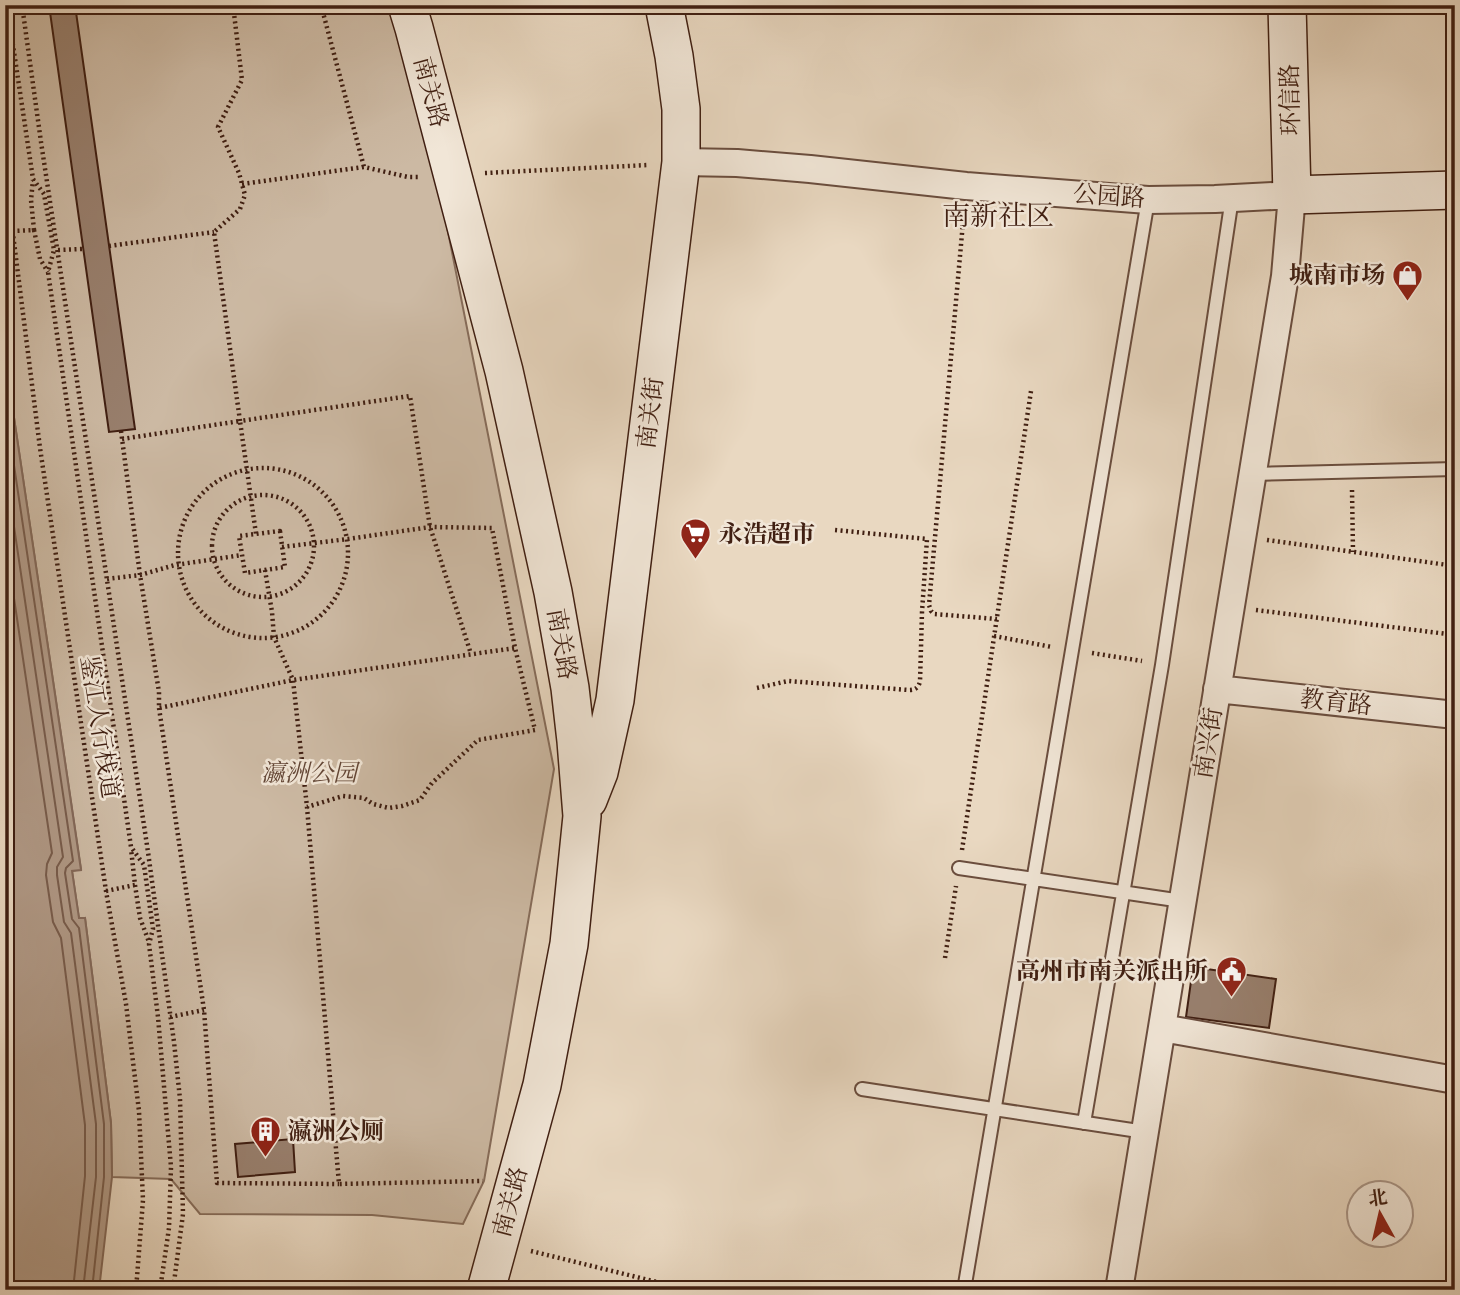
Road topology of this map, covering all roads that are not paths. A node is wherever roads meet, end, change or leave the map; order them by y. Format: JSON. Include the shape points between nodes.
{"nodes":[{"id":1,"x":407,"y":5,"type":"edge"},
{"id":2,"x":664,"y":5,"type":"edge"},
{"id":3,"x":1287,"y":5,"type":"edge"},
{"id":4,"x":681,"y":162,"type":"junction"},
{"id":5,"x":1455,"y":190,"type":"edge"},
{"id":6,"x":1292,"y":195,"type":"junction"},
{"id":7,"x":1232,"y":198,"type":"junction"},
{"id":8,"x":1148,"y":200,"type":"junction"},
{"id":9,"x":1455,"y":469,"type":"edge"},
{"id":10,"x":1252,"y":474,"type":"junction"},
{"id":11,"x":1217,"y":689,"type":"junction"},
{"id":12,"x":1455,"y":715,"type":"edge"},
{"id":13,"x":582,"y":816,"type":"junction"},
{"id":14,"x":959,"y":868,"type":"road end"},
{"id":15,"x":1034,"y":880,"type":"junction"},
{"id":16,"x":1123,"y":893,"type":"junction"},
{"id":17,"x":1182,"y":901,"type":"junction"},
{"id":18,"x":1162,"y":1028,"type":"junction"},
{"id":19,"x":1455,"y":1080,"type":"edge"},
{"id":20,"x":862,"y":1089,"type":"dead end"},
{"id":21,"x":995,"y":1109,"type":"junction"},
{"id":22,"x":1084,"y":1123,"type":"junction"},
{"id":23,"x":1145,"y":1132,"type":"junction"},
{"id":24,"x":1455,"y":1275,"type":"edge"},
{"id":25,"x":486,"y":1290,"type":"edge"},
{"id":26,"x":964,"y":1290,"type":"edge"},
{"id":27,"x":1119,"y":1290,"type":"edge"},
{"id":28,"x":1452,"y":1290,"type":"edge"}],
"edges":[{"from":1,"to":13,"type":"street","name":"南关路","via":[[504,371],[553,592],[571,702]]},
{"from":2,"to":4,"type":"street","name":"南关街","via":[[681,109]]},
{"from":3,"to":6,"type":"street","name":"环信路"},
{"from":4,"to":8,"type":"street","name":"公园路","via":[[737,163]]},
{"from":4,"to":13,"type":"street","name":"南关街","via":[[615,700]]},
{"from":5,"to":6,"type":"street","name":"公园路"},
{"from":6,"to":7,"type":"street","name":"公园路"},
{"from":6,"to":10,"type":"street","name":"南兴街","via":[[1285,276]]},
{"from":7,"to":8,"type":"street","name":"公园路"},
{"from":7,"to":16,"type":"lane"},
{"from":8,"to":15,"type":"lane"},
{"from":9,"to":10,"type":"lane"},
{"from":10,"to":11,"type":"street","name":"南兴街"},
{"from":11,"to":12,"type":"street","name":"教育路"},
{"from":11,"to":17,"type":"street","name":"南兴街"},
{"from":13,"to":25,"type":"street","name":"南关路","via":[[569,944],[542,1085]]},
{"from":14,"to":15,"type":"lane"},
{"from":15,"to":16,"type":"lane"},
{"from":15,"to":21,"type":"lane"},
{"from":16,"to":17,"type":"lane"},
{"from":16,"to":22,"type":"lane"},
{"from":17,"to":18,"type":"street","name":"南兴街"},
{"from":18,"to":19,"type":"street"},
{"from":18,"to":23,"type":"street","name":"南兴街"},
{"from":20,"to":21,"type":"lane"},
{"from":21,"to":22,"type":"lane"},
{"from":21,"to":26,"type":"lane"},
{"from":22,"to":23,"type":"lane"},
{"from":23,"to":27,"type":"street","name":"南兴街"},
{"from":24,"to":28,"type":"lane"}]}
